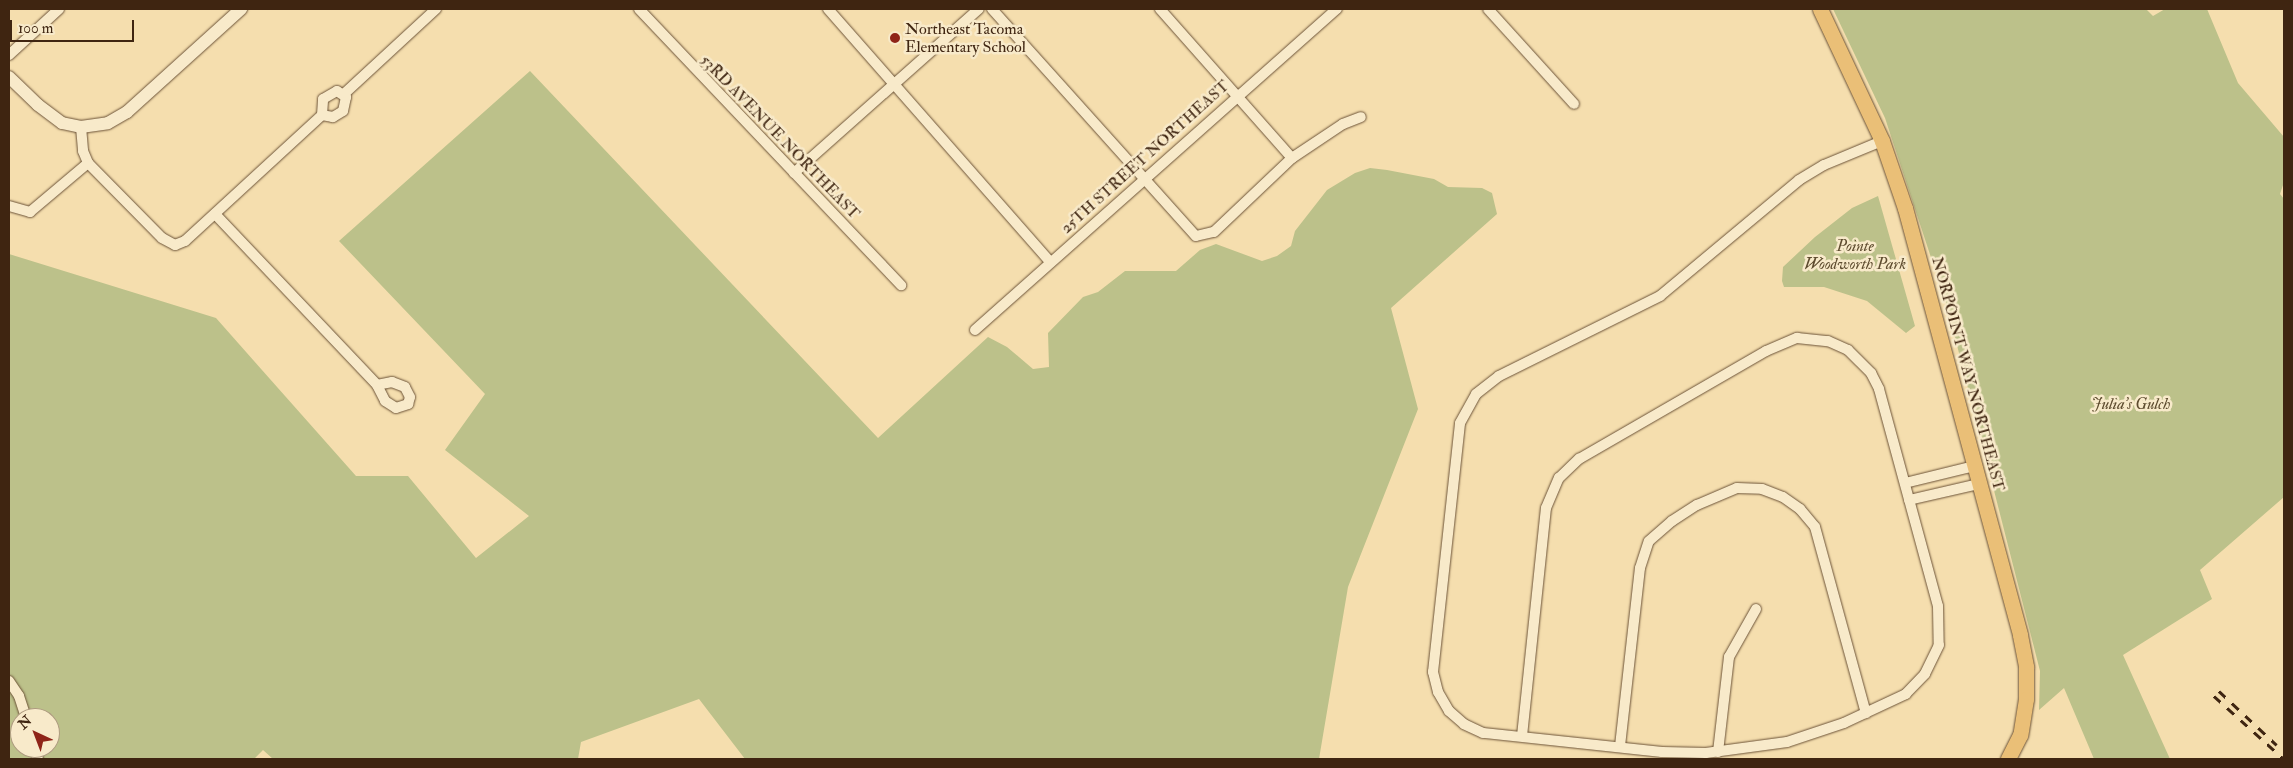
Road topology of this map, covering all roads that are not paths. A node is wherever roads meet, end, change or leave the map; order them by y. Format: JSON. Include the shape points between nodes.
{"nodes":[{"id":1,"x":59,"y":9,"type":"edge"},
{"id":2,"x":242,"y":9,"type":"edge"},
{"id":3,"x":436,"y":9,"type":"edge"},
{"id":4,"x":639,"y":9,"type":"edge"},
{"id":5,"x":828,"y":9,"type":"edge"},
{"id":6,"x":979,"y":9,"type":"edge"},
{"id":7,"x":992,"y":9,"type":"edge"},
{"id":8,"x":1160,"y":9,"type":"edge"},
{"id":9,"x":1488,"y":9,"type":"edge"},
{"id":10,"x":1820,"y":9,"type":"edge"},
{"id":11,"x":1331,"y":11,"type":"edge"},
{"id":12,"x":9,"y":55,"type":"edge"},
{"id":13,"x":9,"y":77,"type":"edge"},
{"id":14,"x":895,"y":85,"type":"junction"},
{"id":15,"x":345,"y":93,"type":"junction"},
{"id":16,"x":1237,"y":95,"type":"junction"},
{"id":17,"x":1574,"y":104,"type":"dead end"},
{"id":18,"x":322,"y":115,"type":"junction"},
{"id":19,"x":1361,"y":117,"type":"dead end"},
{"id":20,"x":81,"y":127,"type":"junction"},
{"id":21,"x":1882,"y":142,"type":"junction"},
{"id":22,"x":1292,"y":158,"type":"junction"},
{"id":23,"x":88,"y":163,"type":"junction"},
{"id":24,"x":794,"y":173,"type":"junction"},
{"id":25,"x":1142,"y":179,"type":"junction"},
{"id":26,"x":9,"y":206,"type":"edge"},
{"id":27,"x":215,"y":214,"type":"junction"},
{"id":28,"x":1050,"y":262,"type":"junction"},
{"id":29,"x":901,"y":285,"type":"dead end"},
{"id":30,"x":975,"y":330,"type":"dead end"},
{"id":31,"x":377,"y":386,"type":"dead end"},
{"id":32,"x":1974,"y":466,"type":"junction"},
{"id":33,"x":1905,"y":483,"type":"junction"},
{"id":34,"x":1978,"y":484,"type":"junction"},
{"id":35,"x":1909,"y":500,"type":"junction"},
{"id":36,"x":1756,"y":609,"type":"dead end"},
{"id":37,"x":9,"y":681,"type":"edge"},
{"id":38,"x":23,"y":708,"type":"edge"},
{"id":39,"x":1866,"y":713,"type":"junction"},
{"id":40,"x":1522,"y":736,"type":"junction"},
{"id":41,"x":1620,"y":746,"type":"junction"},
{"id":42,"x":1718,"y":752,"type":"junction"},
{"id":43,"x":2008,"y":759,"type":"edge"}],
"edges":[{"from":1,"to":12,"type":"street"},
{"from":2,"to":20,"type":"street","via":[[127,112],[108,123]]},
{"from":3,"to":15,"type":"street"},
{"from":4,"to":24,"type":"street","name":"53RD AVENUE NORTHEAST"},
{"from":5,"to":14,"type":"street"},
{"from":6,"to":14,"type":"street"},
{"from":7,"to":25,"type":"street"},
{"from":8,"to":16,"type":"street"},
{"from":9,"to":17,"type":"street"},
{"from":10,"to":21,"type":"main road","name":"NORPOINT WAY NORTHEAST"},
{"from":11,"to":16,"type":"street","name":"25TH STREET NORTHEAST"},
{"from":13,"to":20,"type":"street","via":[[51,117]]},
{"from":14,"to":24,"type":"street"},
{"from":14,"to":28,"type":"street"},
{"from":15,"to":18,"type":"street","via":[[346,104],[341,113],[329,117]]},
{"from":15,"to":18,"type":"street","via":[[337,91],[326,95],[320,107]]},
{"from":16,"to":22,"type":"street"},
{"from":16,"to":25,"type":"street","name":"25TH STREET NORTHEAST"},
{"from":18,"to":27,"type":"street"},
{"from":19,"to":22,"type":"street","via":[[1343,124]]},
{"from":20,"to":23,"type":"street","via":[[83,151]]},
{"from":21,"to":32,"type":"main road","name":"NORPOINT WAY NORTHEAST","via":[[1923,270]]},
{"from":21,"to":40,"type":"street","via":[[1809,173],[1660,296],[1500,376],[1469,403],[1459,431],[1433,664],[1434,683],[1443,702],[1464,724],[1483,732]]},
{"from":22,"to":25,"type":"street","via":[[1214,232],[1196,236]]},
{"from":23,"to":26,"type":"street","via":[[30,212]]},
{"from":23,"to":27,"type":"street","via":[[172,245],[185,241]]},
{"from":24,"to":29,"type":"street","name":"53RD AVENUE NORTHEAST"},
{"from":25,"to":28,"type":"street","name":"25TH STREET NORTHEAST"},
{"from":27,"to":31,"type":"street"},
{"from":28,"to":30,"type":"street","name":"25TH STREET NORTHEAST"},
{"from":32,"to":33,"type":"street"},
{"from":32,"to":34,"type":"main road","name":"NORPOINT WAY NORTHEAST"},
{"from":33,"to":35,"type":"street"},
{"from":33,"to":40,"type":"street","via":[[1880,389],[1871,373],[1848,350],[1828,341],[1806,338],[1788,340],[1766,351],[1578,459],[1559,478],[1546,508]]},
{"from":34,"to":35,"type":"street"},
{"from":34,"to":43,"type":"main road","name":"NORPOINT WAY NORTHEAST","via":[[2026,668],[2024,717]]},
{"from":35,"to":39,"type":"street","via":[[1938,606],[1939,645],[1916,686]]},
{"from":36,"to":42,"type":"street","via":[[1729,657]]},
{"from":37,"to":38,"type":"street"},
{"from":39,"to":41,"type":"street","via":[[1822,542],[1815,527],[1800,509],[1783,497],[1762,489],[1737,488],[1697,505],[1650,541],[1640,568]]},
{"from":39,"to":42,"type":"street","via":[[1787,742]]},
{"from":40,"to":41,"type":"street"},
{"from":41,"to":42,"type":"street","via":[[1662,752]]}]}
